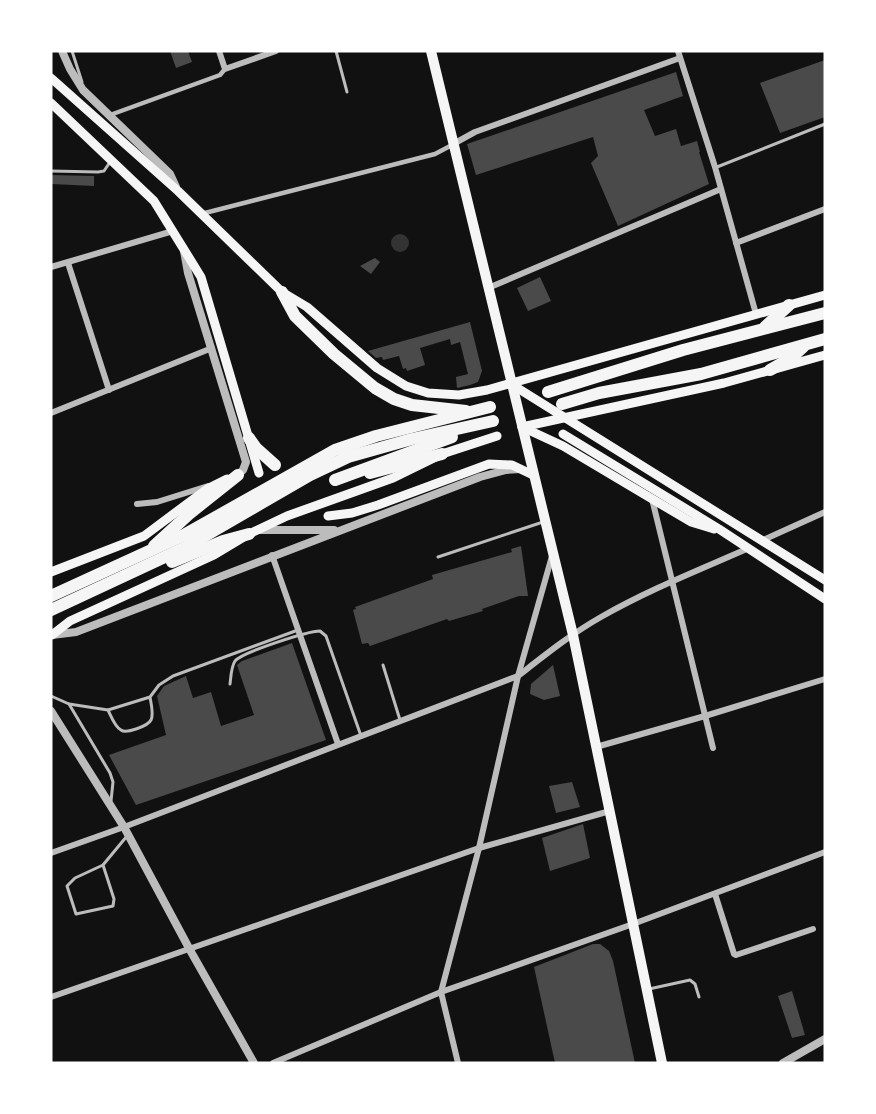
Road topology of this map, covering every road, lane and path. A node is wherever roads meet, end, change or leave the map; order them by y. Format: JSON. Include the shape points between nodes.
{"nodes":[{"id":1,"x":62,"y":51,"type":"edge"},
{"id":2,"x":72,"y":51,"type":"edge"},
{"id":3,"x":219,"y":51,"type":"edge"},
{"id":4,"x":276,"y":51,"type":"edge"},
{"id":5,"x":336,"y":51,"type":"edge"},
{"id":6,"x":431,"y":51,"type":"edge"},
{"id":7,"x":678,"y":51,"type":"edge"},
{"id":8,"x":680,"y":58,"type":"junction"},
{"id":9,"x":225,"y":69,"type":"junction"},
{"id":10,"x":51,"y":78,"type":"edge"},
{"id":11,"x":83,"y":90,"type":"junction"},
{"id":12,"x":347,"y":92,"type":"dead end"},
{"id":13,"x":51,"y":103,"type":"edge"},
{"id":14,"x":110,"y":115,"type":"junction"},
{"id":15,"x":825,"y":124,"type":"edge"},
{"id":16,"x":455,"y":143,"type":"junction"},
{"id":17,"x":111,"y":160,"type":"junction"},
{"id":18,"x":715,"y":167,"type":"junction"},
{"id":19,"x":51,"y":171,"type":"edge"},
{"id":20,"x":721,"y":189,"type":"junction"},
{"id":21,"x":178,"y":191,"type":"junction"},
{"id":22,"x":825,"y":209,"type":"edge"},
{"id":23,"x":201,"y":214,"type":"junction"},
{"id":24,"x":173,"y":231,"type":"junction"},
{"id":25,"x":736,"y":243,"type":"junction"},
{"id":26,"x":183,"y":247,"type":"junction"},
{"id":27,"x":68,"y":263,"type":"junction"},
{"id":28,"x":51,"y":267,"type":"edge"},
{"id":29,"x":488,"y":288,"type":"junction"},
{"id":30,"x":282,"y":292,"type":"junction"},
{"id":31,"x":825,"y":296,"type":"edge"},
{"id":32,"x":789,"y":305,"type":"junction"},
{"id":33,"x":825,"y":313,"type":"edge"},
{"id":34,"x":756,"y":314,"type":"junction"},
{"id":35,"x":762,"y":329,"type":"junction"},
{"id":36,"x":825,"y":339,"type":"edge"},
{"id":37,"x":805,"y":345,"type":"junction"},
{"id":38,"x":212,"y":348,"type":"junction"},
{"id":39,"x":825,"y":355,"type":"edge"},
{"id":40,"x":770,"y":370,"type":"junction"},
{"id":41,"x":516,"y":389,"type":"junction"},
{"id":42,"x":110,"y":390,"type":"junction"},
{"id":43,"x":548,"y":392,"type":"dead end"},
{"id":44,"x":562,"y":404,"type":"dead end"},
{"id":45,"x":490,"y":408,"type":"dead end"},
{"id":46,"x":476,"y":411,"type":"junction"},
{"id":47,"x":51,"y":413,"type":"edge"},
{"id":48,"x":568,"y":418,"type":"junction"},
{"id":49,"x":523,"y":432,"type":"junction"},
{"id":50,"x":563,"y":434,"type":"dead end"},
{"id":51,"x":497,"y":436,"type":"dead end"},
{"id":52,"x":249,"y":438,"type":"junction"},
{"id":53,"x":442,"y":454,"type":"junction"},
{"id":54,"x":275,"y":465,"type":"dead end"},
{"id":55,"x":520,"y":469,"type":"junction"},
{"id":56,"x":259,"y":474,"type":"dead end"},
{"id":57,"x":238,"y":475,"type":"junction"},
{"id":58,"x":534,"y":475,"type":"junction"},
{"id":59,"x":222,"y":481,"type":"junction"},
{"id":60,"x":651,"y":498,"type":"junction"},
{"id":61,"x":136,"y":504,"type":"dead end"},
{"id":62,"x":825,"y":512,"type":"edge"},
{"id":63,"x":328,"y":516,"type":"dead end"},
{"id":64,"x":545,"y":521,"type":"junction"},
{"id":65,"x":719,"y":529,"type":"junction"},
{"id":66,"x":340,"y":530,"type":"junction"},
{"id":67,"x":253,"y":532,"type":"junction"},
{"id":68,"x":763,"y":540,"type":"junction"},
{"id":69,"x":748,"y":548,"type":"junction"},
{"id":70,"x":146,"y":553,"type":"junction"},
{"id":71,"x":553,"y":553,"type":"junction"},
{"id":72,"x":272,"y":555,"type":"junction"},
{"id":73,"x":438,"y":557,"type":"dead end"},
{"id":74,"x":51,"y":572,"type":"edge"},
{"id":75,"x":137,"y":572,"type":"junction"},
{"id":76,"x":118,"y":574,"type":"junction"},
{"id":77,"x":825,"y":580,"type":"edge"},
{"id":78,"x":673,"y":581,"type":"junction"},
{"id":79,"x":51,"y":596,"type":"edge"},
{"id":80,"x":825,"y":598,"type":"edge"},
{"id":81,"x":51,"y":610,"type":"edge"},
{"id":82,"x":299,"y":633,"type":"junction"},
{"id":83,"x":573,"y":634,"type":"junction"},
{"id":84,"x":51,"y":635,"type":"edge"},
{"id":85,"x":383,"y":665,"type":"dead end"},
{"id":86,"x":518,"y":676,"type":"junction"},
{"id":87,"x":825,"y":679,"type":"edge"},
{"id":88,"x":230,"y":684,"type":"dead end"},
{"id":89,"x":51,"y":696,"type":"edge"},
{"id":90,"x":150,"y":697,"type":"junction"},
{"id":91,"x":69,"y":704,"type":"junction"},
{"id":92,"x":108,"y":710,"type":"junction"},
{"id":93,"x":51,"y":711,"type":"edge"},
{"id":94,"x":705,"y":716,"type":"junction"},
{"id":95,"x":400,"y":721,"type":"junction"},
{"id":96,"x":361,"y":736,"type":"junction"},
{"id":97,"x":338,"y":744,"type":"junction"},
{"id":98,"x":596,"y":747,"type":"junction"},
{"id":99,"x":713,"y":748,"type":"dead end"},
{"id":100,"x":111,"y":806,"type":"junction"},
{"id":101,"x":610,"y":811,"type":"junction"},
{"id":102,"x":126,"y":831,"type":"junction"},
{"id":103,"x":479,"y":848,"type":"junction"},
{"id":104,"x":825,"y":852,"type":"edge"},
{"id":105,"x":51,"y":853,"type":"edge"},
{"id":106,"x":103,"y":865,"type":"junction"},
{"id":107,"x":715,"y":894,"type":"junction"},
{"id":108,"x":633,"y":924,"type":"junction"},
{"id":109,"x":813,"y":929,"type":"dead end"},
{"id":110,"x":190,"y":950,"type":"junction"},
{"id":111,"x":647,"y":990,"type":"junction"},
{"id":112,"x":441,"y":992,"type":"junction"},
{"id":113,"x":51,"y":997,"type":"edge"},
{"id":114,"x":699,"y":997,"type":"dead end"},
{"id":115,"x":825,"y":1039,"type":"edge"},
{"id":116,"x":254,"y":1063,"type":"edge"},
{"id":117,"x":273,"y":1063,"type":"edge"},
{"id":118,"x":458,"y":1063,"type":"edge"},
{"id":119,"x":662,"y":1063,"type":"edge"},
{"id":120,"x":783,"y":1063,"type":"edge"}],
"edges":[{"from":1,"to":11,"type":"street"},
{"from":2,"to":11,"type":"lane"},
{"from":3,"to":9,"type":"street"},
{"from":4,"to":9,"type":"street"},
{"from":5,"to":12,"type":"lane"},
{"from":6,"to":16,"type":"main road"},
{"from":7,"to":8,"type":"street"},
{"from":8,"to":16,"type":"street","via":[[475,132]]},
{"from":8,"to":18,"type":"street"},
{"from":9,"to":14,"type":"street","via":[[219,75]]},
{"from":10,"to":21,"type":"main road"},
{"from":11,"to":14,"type":"street"},
{"from":13,"to":17,"type":"main road"},
{"from":14,"to":21,"type":"street","via":[[170,174]]},
{"from":15,"to":18,"type":"lane"},
{"from":16,"to":23,"type":"street","via":[[435,154]]},
{"from":16,"to":29,"type":"main road"},
{"from":17,"to":19,"type":"lane","via":[[104,171]]},
{"from":17,"to":24,"type":"main road","via":[[154,201]]},
{"from":18,"to":20,"type":"street"},
{"from":20,"to":25,"type":"street"},
{"from":20,"to":29,"type":"street"},
{"from":21,"to":23,"type":"main road"},
{"from":22,"to":25,"type":"street"},
{"from":23,"to":30,"type":"main road"},
{"from":24,"to":26,"type":"main road"},
{"from":24,"to":27,"type":"street"},
{"from":25,"to":34,"type":"street"},
{"from":26,"to":38,"type":"street"},
{"from":26,"to":52,"type":"main road","via":[[201,277]]},
{"from":27,"to":28,"type":"street"},
{"from":27,"to":42,"type":"street"},
{"from":29,"to":41,"type":"main road"},
{"from":30,"to":41,"type":"main road","via":[[307,307],[376,368],[406,386],[428,393],[459,395]]},
{"from":30,"to":46,"type":"highway","via":[[295,316],[348,367],[384,394],[421,407]]},
{"from":31,"to":32,"type":"main road"},
{"from":32,"to":34,"type":"main road"},
{"from":32,"to":35,"type":"highway"},
{"from":33,"to":35,"type":"highway"},
{"from":34,"to":41,"type":"main road"},
{"from":35,"to":43,"type":"highway","via":[[638,362]]},
{"from":36,"to":37,"type":"highway"},
{"from":37,"to":40,"type":"highway"},
{"from":37,"to":44,"type":"highway","via":[[701,374]]},
{"from":38,"to":42,"type":"street"},
{"from":38,"to":57,"type":"street","via":[[246,462]]},
{"from":39,"to":40,"type":"main road"},
{"from":40,"to":48,"type":"main road"},
{"from":41,"to":48,"type":"main road"},
{"from":41,"to":49,"type":"main road"},
{"from":42,"to":47,"type":"street"},
{"from":45,"to":46,"type":"highway"},
{"from":46,"to":70,"type":"highway","via":[[335,450],[213,520]]},
{"from":48,"to":49,"type":"main road"},
{"from":48,"to":68,"type":"main road"},
{"from":49,"to":58,"type":"main road"},
{"from":49,"to":60,"type":"main road","via":[[563,446]]},
{"from":50,"to":65,"type":"main road"},
{"from":51,"to":53,"type":"main road"},
{"from":52,"to":54,"type":"highway"},
{"from":52,"to":56,"type":"main road"},
{"from":53,"to":67,"type":"main road","via":[[393,478]]},
{"from":53,"to":75,"type":"highway","via":[[330,480],[489,422],[348,457]]},
{"from":55,"to":58,"type":"main road"},
{"from":55,"to":63,"type":"main road","via":[[489,464],[378,505]]},
{"from":55,"to":66,"type":"street","via":[[480,477]]},
{"from":57,"to":59,"type":"main road"},
{"from":57,"to":70,"type":"highway"},
{"from":58,"to":64,"type":"main road"},
{"from":59,"to":61,"type":"street","via":[[157,502]]},
{"from":59,"to":74,"type":"main road","via":[[144,536]]},
{"from":60,"to":65,"type":"main road","via":[[691,522]]},
{"from":60,"to":78,"type":"street"},
{"from":62,"to":68,"type":"street"},
{"from":64,"to":71,"type":"main road"},
{"from":64,"to":73,"type":"lane"},
{"from":65,"to":69,"type":"main road"},
{"from":66,"to":67,"type":"street"},
{"from":66,"to":72,"type":"street"},
{"from":67,"to":75,"type":"highway"},
{"from":67,"to":84,"type":"main road","via":[[214,555],[70,621]]},
{"from":68,"to":77,"type":"main road"},
{"from":69,"to":78,"type":"street"},
{"from":69,"to":80,"type":"main road"},
{"from":70,"to":76,"type":"highway"},
{"from":71,"to":83,"type":"main road"},
{"from":71,"to":86,"type":"street"},
{"from":72,"to":82,"type":"street"},
{"from":72,"to":84,"type":"street","via":[[76,632]]},
{"from":75,"to":76,"type":"highway"},
{"from":76,"to":79,"type":"highway"},
{"from":76,"to":81,"type":"highway"},
{"from":78,"to":83,"type":"street"},
{"from":78,"to":94,"type":"street"},
{"from":82,"to":88,"type":"lane","via":[[236,660]]},
{"from":82,"to":90,"type":"lane","via":[[172,676]]},
{"from":82,"to":96,"type":"lane","via":[[321,631],[326,636]]},
{"from":82,"to":97,"type":"street"},
{"from":83,"to":86,"type":"street"},
{"from":83,"to":98,"type":"main road"},
{"from":85,"to":95,"type":"lane"},
{"from":86,"to":95,"type":"street"},
{"from":86,"to":103,"type":"street"},
{"from":87,"to":94,"type":"street"},
{"from":89,"to":91,"type":"lane"},
{"from":90,"to":92,"type":"lane"},
{"from":90,"to":92,"type":"lane","via":[[152,720],[127,731],[118,728]]},
{"from":91,"to":92,"type":"lane"},
{"from":91,"to":100,"type":"lane","via":[[110,773]]},
{"from":93,"to":100,"type":"street"},
{"from":94,"to":98,"type":"street"},
{"from":94,"to":99,"type":"street"},
{"from":95,"to":96,"type":"street"},
{"from":96,"to":97,"type":"street"},
{"from":97,"to":102,"type":"street"},
{"from":98,"to":101,"type":"main road"},
{"from":100,"to":102,"type":"street"},
{"from":101,"to":103,"type":"street"},
{"from":101,"to":108,"type":"main road"},
{"from":102,"to":105,"type":"street"},
{"from":102,"to":106,"type":"lane"},
{"from":102,"to":110,"type":"street"},
{"from":103,"to":110,"type":"street"},
{"from":103,"to":112,"type":"street"},
{"from":104,"to":107,"type":"street"},
{"from":106,"to":106,"type":"lane","via":[[113,906],[76,914],[67,886]]},
{"from":107,"to":108,"type":"street"},
{"from":107,"to":109,"type":"street","via":[[736,956]]},
{"from":108,"to":111,"type":"main road"},
{"from":108,"to":112,"type":"street"},
{"from":110,"to":113,"type":"street"},
{"from":110,"to":116,"type":"street"},
{"from":111,"to":114,"type":"lane","via":[[690,980]]},
{"from":111,"to":119,"type":"main road"},
{"from":112,"to":117,"type":"street"},
{"from":112,"to":118,"type":"street"},
{"from":115,"to":120,"type":"street"}]}
